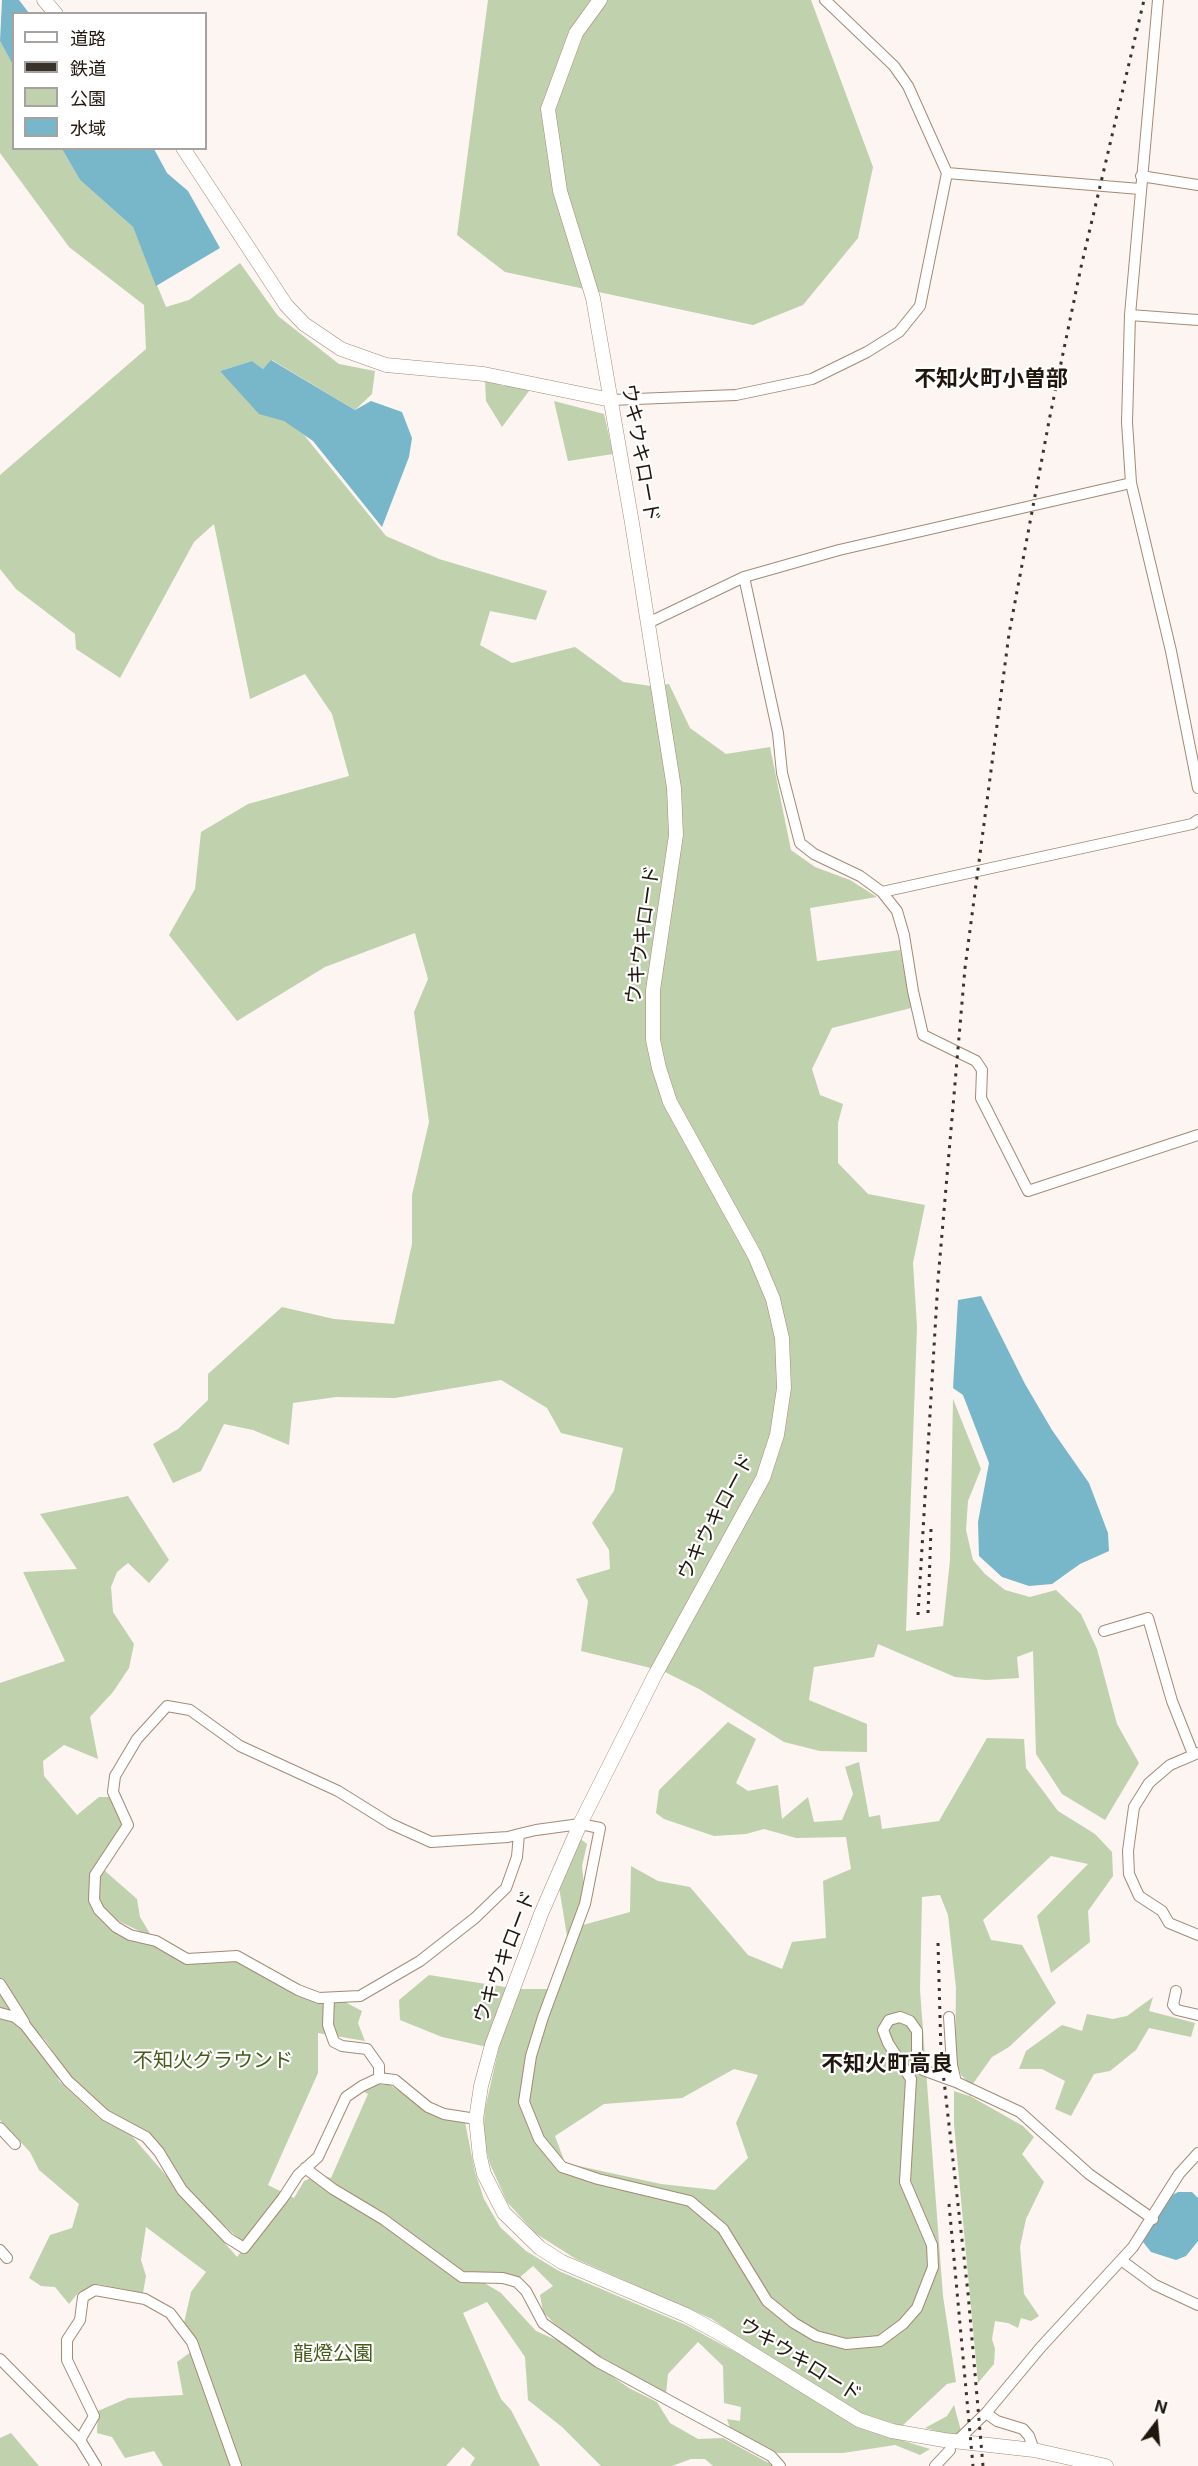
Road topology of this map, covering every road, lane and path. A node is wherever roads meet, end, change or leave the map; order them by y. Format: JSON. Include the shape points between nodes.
{"nodes":[{"id":1,"x":44,"y":0,"type":"edge"},
{"id":2,"x":600,"y":0,"type":"edge"},
{"id":3,"x":825,"y":0,"type":"edge"},
{"id":4,"x":1158,"y":0,"type":"edge"},
{"id":5,"x":54,"y":12,"type":"edge"},
{"id":6,"x":184,"y":150,"type":"edge"},
{"id":7,"x":947,"y":173,"type":"junction"},
{"id":8,"x":1141,"y":176,"type":"junction"},
{"id":9,"x":1198,"y":185,"type":"edge"},
{"id":10,"x":1140,"y":189,"type":"junction"},
{"id":11,"x":1130,"y":315,"type":"junction"},
{"id":12,"x":1198,"y":320,"type":"edge"},
{"id":13,"x":611,"y":400,"type":"junction"},
{"id":14,"x":1131,"y":483,"type":"junction"},
{"id":15,"x":744,"y":577,"type":"junction"},
{"id":16,"x":648,"y":623,"type":"junction"},
{"id":17,"x":1198,"y":788,"type":"edge"},
{"id":18,"x":1198,"y":820,"type":"edge"},
{"id":19,"x":882,"y":892,"type":"junction"},
{"id":20,"x":1198,"y":1135,"type":"edge"},
{"id":21,"x":1104,"y":1631,"type":"dead end"},
{"id":22,"x":1196,"y":1754,"type":"edge"},
{"id":23,"x":580,"y":1824,"type":"junction"},
{"id":24,"x":519,"y":1834,"type":"junction"},
{"id":25,"x":1198,"y":1935,"type":"edge"},
{"id":26,"x":0,"y":1984,"type":"edge"},
{"id":27,"x":1176,"y":1991,"type":"dead end"},
{"id":28,"x":329,"y":1998,"type":"junction"},
{"id":29,"x":0,"y":2013,"type":"edge"},
{"id":30,"x":1198,"y":2015,"type":"edge"},
{"id":31,"x":949,"y":2017,"type":"dead end"},
{"id":32,"x":25,"y":2025,"type":"junction"},
{"id":33,"x":379,"y":2078,"type":"junction"},
{"id":34,"x":956,"y":2082,"type":"junction"},
{"id":35,"x":476,"y":2119,"type":"junction"},
{"id":36,"x":0,"y":2128,"type":"edge"},
{"id":37,"x":15,"y":2144,"type":"dead end"},
{"id":38,"x":1198,"y":2153,"type":"edge"},
{"id":39,"x":305,"y":2168,"type":"junction"},
{"id":40,"x":1153,"y":2218,"type":"junction"},
{"id":41,"x":1121,"y":2260,"type":"junction"},
{"id":42,"x":1198,"y":2305,"type":"edge"},
{"id":43,"x":0,"y":2359,"type":"edge"},
{"id":44,"x":986,"y":2413,"type":"junction"},
{"id":45,"x":961,"y":2437,"type":"dead end"},
{"id":46,"x":80,"y":2440,"type":"junction"},
{"id":47,"x":950,"y":2450,"type":"dead end"},
{"id":48,"x":1034,"y":2450,"type":"junction"},
{"id":49,"x":96,"y":2466,"type":"edge"},
{"id":50,"x":236,"y":2466,"type":"edge"},
{"id":51,"x":780,"y":2466,"type":"edge"},
{"id":52,"x":935,"y":2466,"type":"edge"},
{"id":53,"x":1106,"y":2466,"type":"edge"}],
"edges":[{"from":1,"to":5,"type":"street"},
{"from":2,"to":13,"type":"street","name":"ウキウキロード","via":[[576,33],[548,109],[560,190],[593,298]]},
{"from":3,"to":7,"type":"street","via":[[894,66]]},
{"from":4,"to":8,"type":"street"},
{"from":6,"to":13,"type":"street","via":[[286,305],[304,324],[341,348],[386,365],[484,374]]},
{"from":7,"to":10,"type":"street"},
{"from":7,"to":13,"type":"street","via":[[920,306],[899,332],[812,379],[736,395]]},
{"from":8,"to":9,"type":"street"},
{"from":8,"to":10,"type":"street"},
{"from":10,"to":11,"type":"street"},
{"from":11,"to":12,"type":"street"},
{"from":11,"to":14,"type":"street","via":[[1127,422]]},
{"from":13,"to":16,"type":"street","name":"ウキウキロード"},
{"from":14,"to":15,"type":"street","via":[[839,550]]},
{"from":14,"to":17,"type":"street","via":[[1171,651]]},
{"from":15,"to":16,"type":"street"},
{"from":15,"to":19,"type":"street","via":[[778,733],[782,773],[800,843]]},
{"from":16,"to":23,"type":"street","name":"ウキウキロード","via":[[676,811],[674,856],[653,990],[653,1040],[670,1102],[755,1256],[773,1299],[782,1338],[784,1388],[777,1435],[763,1478],[685,1616]]},
{"from":18,"to":19,"type":"street"},
{"from":19,"to":20,"type":"street","via":[[897,911],[904,935],[923,1035],[976,1061],[982,1070],[981,1098],[1028,1191]]},
{"from":21,"to":22,"type":"street","via":[[1148,1618],[1172,1701]]},
{"from":22,"to":25,"type":"street","via":[[1159,1772],[1149,1783],[1134,1807],[1128,1851],[1129,1874],[1139,1896],[1161,1911],[1169,1923]]},
{"from":23,"to":24,"type":"street"},
{"from":23,"to":34,"type":"street","via":[[600,1828],[585,1904],[543,2017],[531,2056],[524,2102],[539,2139],[562,2167],[690,2201],[723,2229],[767,2301],[794,2324],[816,2336],[862,2345],[880,2341],[903,2324],[925,2293],[933,2267],[932,2245],[905,2182],[910,2079],[888,2043],[884,2030],[889,2020],[910,2020],[917,2031],[922,2070]]},
{"from":23,"to":35,"type":"street","name":"ウキウキロード","via":[[498,2029]]},
{"from":24,"to":28,"type":"street","via":[[517,1857],[507,1887],[475,1918],[420,1961],[360,1996]]},
{"from":24,"to":28,"type":"street","via":[[442,1843],[416,1837],[338,1791],[240,1746],[190,1710],[167,1706],[136,1739],[115,1776],[113,1792],[128,1825],[94,1875],[92,1888],[99,1910],[124,1932],[156,1941],[187,1959],[237,1956],[298,1990]]},
{"from":26,"to":32,"type":"street"},
{"from":27,"to":30,"type":"street","via":[[1173,2005],[1177,2010]]},
{"from":28,"to":33,"type":"street","via":[[328,2025],[334,2042],[367,2049],[379,2066]]},
{"from":29,"to":32,"type":"street"},
{"from":31,"to":34,"type":"street"},
{"from":32,"to":39,"type":"street","via":[[72,2085],[105,2115],[146,2138],[182,2190],[236,2245],[244,2248]]},
{"from":33,"to":35,"type":"street","via":[[395,2080],[428,2107],[444,2114]]},
{"from":33,"to":39,"type":"street","via":[[346,2097],[318,2157]]},
{"from":34,"to":40,"type":"street","via":[[1020,2112],[1089,2174]]},
{"from":35,"to":48,"type":"street","name":"ウキウキロード","via":[[484,2174],[504,2212],[524,2235],[562,2262],[719,2332],[859,2420],[892,2431],[944,2440]]},
{"from":36,"to":37,"type":"street"},
{"from":38,"to":40,"type":"street","via":[[1179,2174]]},
{"from":39,"to":51,"type":"street","via":[[383,2218],[462,2277],[517,2282],[543,2323],[598,2362],[771,2456]]},
{"from":40,"to":41,"type":"street"},
{"from":41,"to":42,"type":"street","via":[[1155,2285]]},
{"from":41,"to":44,"type":"street"},
{"from":43,"to":46,"type":"street"},
{"from":44,"to":45,"type":"street"},
{"from":44,"to":48,"type":"street","via":[[1023,2429]]},
{"from":46,"to":49,"type":"street"},
{"from":46,"to":50,"type":"street","via":[[94,2416],[67,2360],[67,2340],[80,2320],[84,2297],[96,2290],[145,2299],[170,2313],[192,2342]]},
{"from":47,"to":52,"type":"street"},
{"from":48,"to":53,"type":"street","name":"ウキウキロード"}]}
